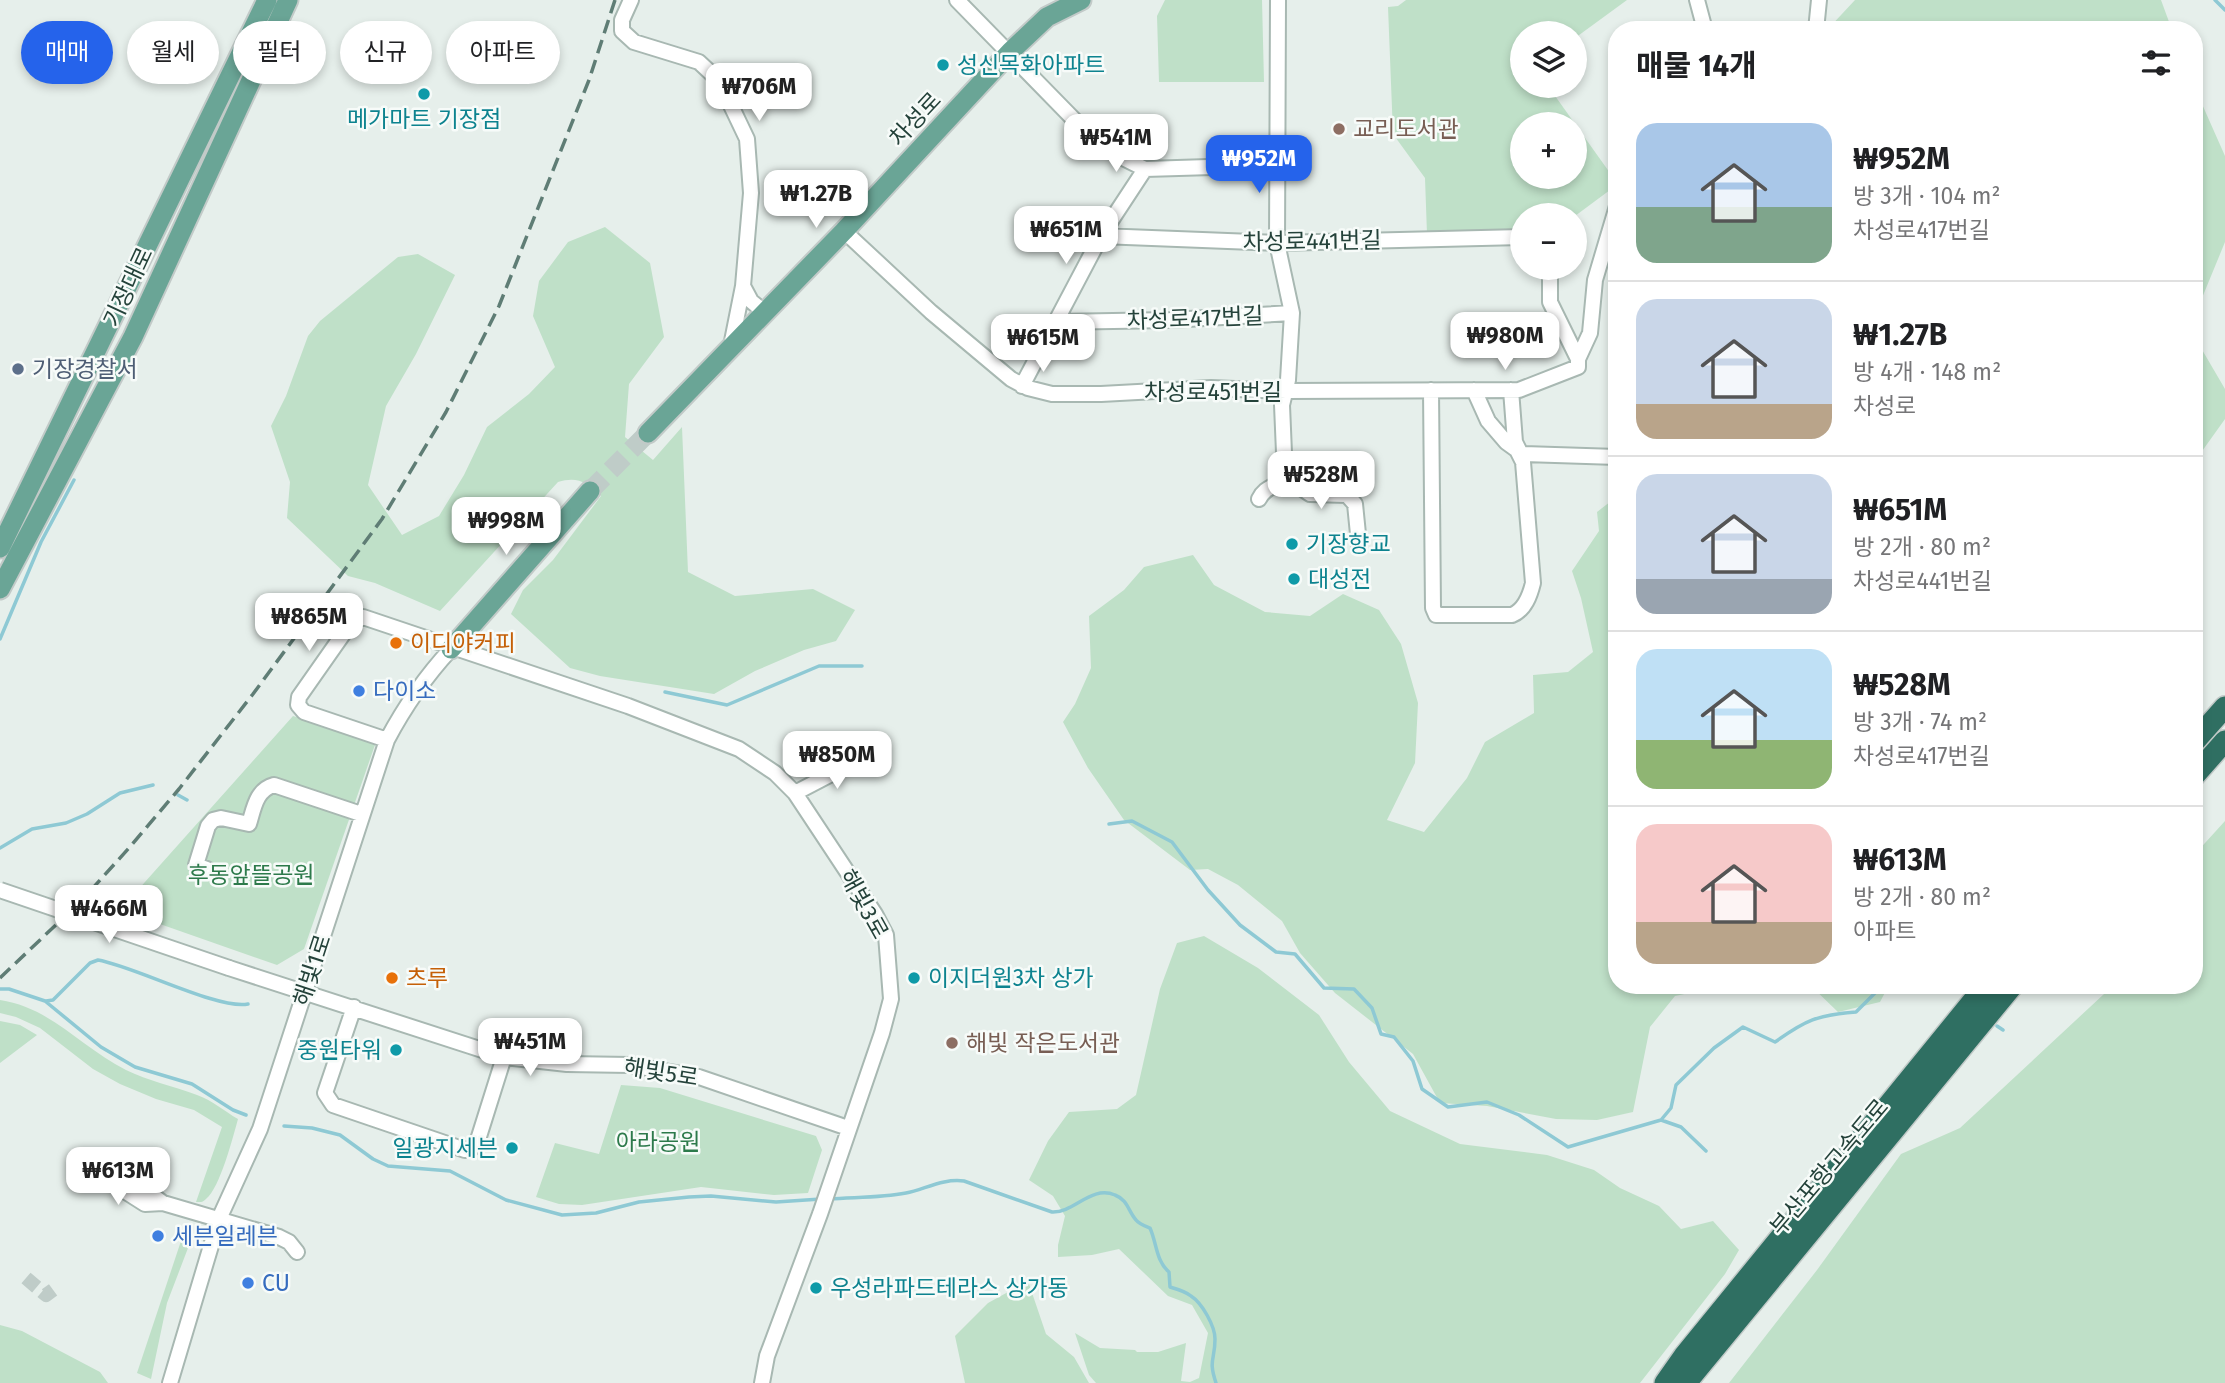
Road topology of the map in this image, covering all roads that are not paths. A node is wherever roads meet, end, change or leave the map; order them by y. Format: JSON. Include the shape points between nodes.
{"nodes":[{"id":1,"x":267,"y":0,"type":"edge"},
{"id":2,"x":288,"y":0,"type":"edge"},
{"id":3,"x":631,"y":0,"type":"edge"},
{"id":4,"x":957,"y":0,"type":"edge"},
{"id":5,"x":1081,"y":0,"type":"edge"},
{"id":6,"x":1278,"y":0,"type":"edge"},
{"id":7,"x":1697,"y":0,"type":"edge"},
{"id":8,"x":1819,"y":0,"type":"edge"},
{"id":9,"x":1703,"y":21,"type":"edge"},
{"id":10,"x":1817,"y":21,"type":"edge"},
{"id":11,"x":1010,"y":52,"type":"junction"},
{"id":12,"x":1276,"y":165,"type":"junction"},
{"id":13,"x":1145,"y":169,"type":"junction"},
{"id":14,"x":844,"y":231,"type":"junction"},
{"id":15,"x":1101,"y":236,"type":"junction"},
{"id":16,"x":1510,"y":236,"type":"edge"},
{"id":17,"x":1608,"y":236,"type":"edge"},
{"id":18,"x":1277,"y":243,"type":"junction"},
{"id":19,"x":1549,"y":280,"type":"edge"},
{"id":20,"x":743,"y":286,"type":"junction"},
{"id":21,"x":764,"y":312,"type":"junction"},
{"id":22,"x":1292,"y":313,"type":"junction"},
{"id":23,"x":1056,"y":322,"type":"junction"},
{"id":24,"x":730,"y":350,"type":"junction"},
{"id":25,"x":1578,"y":359,"type":"junction"},
{"id":26,"x":1022,"y":386,"type":"junction"},
{"id":27,"x":1432,"y":390,"type":"junction"},
{"id":28,"x":1474,"y":390,"type":"junction"},
{"id":29,"x":1511,"y":390,"type":"junction"},
{"id":30,"x":1286,"y":391,"type":"junction"},
{"id":31,"x":648,"y":433,"type":"tunnel mouth"},
{"id":32,"x":1517,"y":450,"type":"junction"},
{"id":33,"x":1608,"y":457,"type":"edge"},
{"id":34,"x":1285,"y":477,"type":"junction"},
{"id":35,"x":590,"y":491,"type":"tunnel mouth"},
{"id":36,"x":1259,"y":499,"type":"dead end"},
{"id":37,"x":1359,"y":544,"type":"dead end"},
{"id":38,"x":0,"y":548,"type":"edge"},
{"id":39,"x":0,"y":589,"type":"edge"},
{"id":40,"x":452,"y":649,"type":"junction"},
{"id":41,"x":2225,"y":708,"type":"edge"},
{"id":42,"x":2203,"y":732,"type":"edge"},
{"id":43,"x":387,"y":740,"type":"junction"},
{"id":44,"x":2225,"y":741,"type":"edge"},
{"id":45,"x":862,"y":758,"type":"dead end"},
{"id":46,"x":2203,"y":766,"type":"edge"},
{"id":47,"x":795,"y":793,"type":"junction"},
{"id":48,"x":361,"y":814,"type":"junction"},
{"id":49,"x":207,"y":869,"type":"dead end"},
{"id":50,"x":0,"y":890,"type":"edge"},
{"id":51,"x":306,"y":991,"type":"junction"},
{"id":52,"x":1979,"y":994,"type":"edge"},
{"id":53,"x":2006,"y":994,"type":"edge"},
{"id":54,"x":354,"y":1007,"type":"junction"},
{"id":55,"x":504,"y":1057,"type":"junction"},
{"id":56,"x":848,"y":1128,"type":"junction"},
{"id":57,"x":110,"y":1178,"type":"dead end"},
{"id":58,"x":219,"y":1219,"type":"junction"},
{"id":59,"x":297,"y":1252,"type":"dead end"},
{"id":60,"x":170,"y":1383,"type":"edge"},
{"id":61,"x":762,"y":1383,"type":"edge"},
{"id":62,"x":1665,"y":1383,"type":"edge"},
{"id":63,"x":1686,"y":1383,"type":"edge"}],
"edges":[{"from":1,"to":38,"type":"main road","name":"기장대로"},
{"from":2,"to":39,"type":"main road","name":"기장대로","via":[[133,337]]},
{"from":3,"to":20,"type":"street","via":[[622,31],[634,42],[699,62],[714,76],[747,139],[751,193]]},
{"from":4,"to":11,"type":"street"},
{"from":5,"to":11,"type":"main road","name":"차성로","via":[[1047,17]]},
{"from":6,"to":12,"type":"street","name":"차성로417번길"},
{"from":7,"to":9,"type":"street"},
{"from":8,"to":10,"type":"street"},
{"from":11,"to":13,"type":"street","via":[[1091,137]]},
{"from":11,"to":14,"type":"main road","name":"차성로"},
{"from":12,"to":13,"type":"street"},
{"from":12,"to":18,"type":"street","name":"차성로417번길"},
{"from":13,"to":15,"type":"street"},
{"from":14,"to":21,"type":"main road","name":"차성로"},
{"from":14,"to":26,"type":"street","name":"차성로451번길","via":[[931,312]]},
{"from":15,"to":18,"type":"street","name":"차성로441번길"},
{"from":15,"to":23,"type":"street"},
{"from":16,"to":18,"type":"street","name":"차성로441번길"},
{"from":17,"to":25,"type":"street","via":[[1595,280],[1590,333]]},
{"from":18,"to":22,"type":"street","name":"차성로417번길"},
{"from":19,"to":25,"type":"street","via":[[1550,302]]},
{"from":20,"to":21,"type":"street"},
{"from":20,"to":24,"type":"street"},
{"from":21,"to":24,"type":"main road","name":"차성로"},
{"from":22,"to":23,"type":"street","name":"차성로417번길"},
{"from":22,"to":30,"type":"street","name":"차성로417번길"},
{"from":23,"to":26,"type":"street"},
{"from":24,"to":31,"type":"main road","name":"차성로"},
{"from":25,"to":29,"type":"street","name":"차성로451번길","via":[[1578,367]]},
{"from":26,"to":30,"type":"street","name":"차성로451번길","via":[[1074,395],[1211,388]]},
{"from":27,"to":28,"type":"street","name":"차성로451번길"},
{"from":27,"to":30,"type":"street","name":"차성로451번길"},
{"from":27,"to":32,"type":"street","via":[[1436,615],[1512,615],[1529,597],[1533,583],[1525,474]]},
{"from":28,"to":29,"type":"street","name":"차성로451번길"},
{"from":28,"to":32,"type":"street","via":[[1488,421]]},
{"from":29,"to":32,"type":"street"},
{"from":30,"to":34,"type":"street","name":"차성로417번길","via":[[1282,405]]},
{"from":32,"to":33,"type":"street","via":[[1532,456]]},
{"from":34,"to":36,"type":"street"},
{"from":34,"to":37,"type":"street","via":[[1310,494],[1348,495],[1355,504]]},
{"from":35,"to":40,"type":"main road"},
{"from":40,"to":43,"type":"street","name":"해빛1로","via":[[404,706]]},
{"from":40,"to":43,"type":"street","name":"해빛3로","via":[[363,617],[353,620],[299,697],[304,712]]},
{"from":40,"to":47,"type":"street","name":"해빛3로","via":[[638,710],[739,750],[775,773]]},
{"from":41,"to":42,"type":"highway"},
{"from":43,"to":48,"type":"street","name":"해빛1로"},
{"from":44,"to":46,"type":"highway"},
{"from":45,"to":47,"type":"street"},
{"from":47,"to":56,"type":"street","name":"해빛3로","via":[[886,935],[891,999]]},
{"from":48,"to":49,"type":"street","via":[[274,785],[265,787],[249,824],[221,818],[208,826],[196,866]]},
{"from":48,"to":51,"type":"street","name":"해빛1로"},
{"from":50,"to":51,"type":"street","name":"해빛5로","bridge":true},
{"from":51,"to":54,"type":"street","name":"해빛5로"},
{"from":51,"to":58,"type":"street","name":"해빛1로","via":[[260,1129]]},
{"from":52,"to":62,"type":"highway","name":"부산포항고속도로"},
{"from":53,"to":63,"type":"highway","name":"부산포항고속도로"},
{"from":54,"to":55,"type":"street","name":"해빛5로"},
{"from":54,"to":55,"type":"street","via":[[327,1099],[333,1105],[465,1150],[477,1143]]},
{"from":55,"to":56,"type":"street","name":"해빛5로","via":[[630,1065],[699,1077]]},
{"from":56,"to":61,"type":"street","name":"해빛3로","via":[[767,1356]]},
{"from":57,"to":58,"type":"street","via":[[163,1203]]},
{"from":58,"to":59,"type":"street","via":[[279,1237]]},
{"from":58,"to":60,"type":"street","name":"해빛1로"}]}
